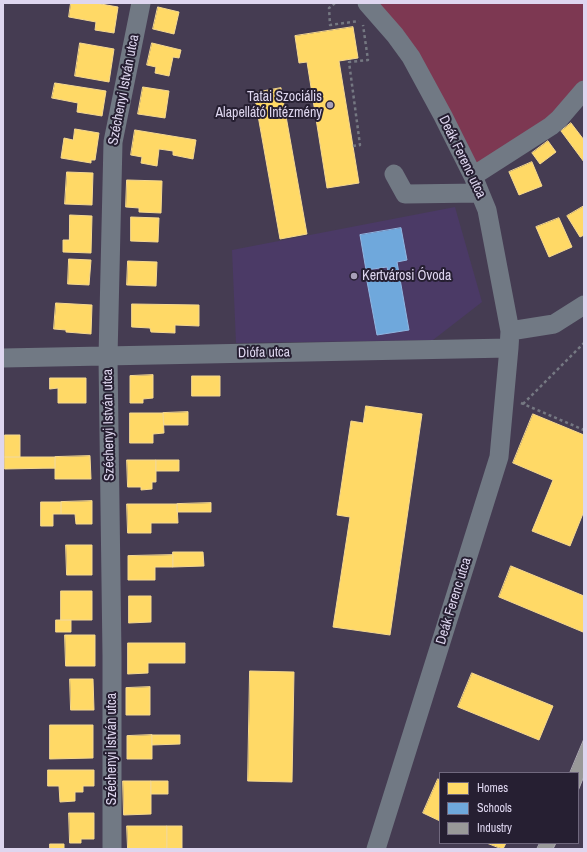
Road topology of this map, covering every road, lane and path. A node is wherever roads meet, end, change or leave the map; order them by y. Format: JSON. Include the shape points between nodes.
{"nodes":[{"id":1,"x":141,"y":3,"type":"edge"},
{"id":2,"x":335,"y":3,"type":"edge"},
{"id":3,"x":367,"y":3,"type":"edge"},
{"id":4,"x":584,"y":90,"type":"edge"},
{"id":5,"x":353,"y":146,"type":"dead end"},
{"id":6,"x":394,"y":174,"type":"dead end"},
{"id":7,"x":477,"y":185,"type":"junction"},
{"id":8,"x":584,"y":305,"type":"edge"},
{"id":9,"x":510,"y":339,"type":"junction"},
{"id":10,"x":584,"y":343,"type":"edge"},
{"id":11,"x":108,"y":357,"type":"junction"},
{"id":12,"x":3,"y":358,"type":"edge"},
{"id":13,"x":504,"y":396,"type":"junction"},
{"id":14,"x":523,"y":404,"type":"junction"},
{"id":15,"x":584,"y":430,"type":"edge"},
{"id":16,"x":112,"y":849,"type":"edge"},
{"id":17,"x":376,"y":849,"type":"edge"}],
"edges":[{"from":1,"to":11,"type":"street","name":"Széchenyi István utca","via":[[113,142]]},
{"from":2,"to":5,"type":"path","via":[[329,8],[330,25],[362,21],[368,60],[349,62],[360,145]]},
{"from":3,"to":7,"type":"street","name":"Deák Ferenc utca","via":[[395,34],[411,57]]},
{"from":4,"to":7,"type":"street","via":[[559,119]]},
{"from":6,"to":7,"type":"street","via":[[405,194]]},
{"from":7,"to":9,"type":"street","name":"Deák Ferenc utca","via":[[487,210]]},
{"from":8,"to":9,"type":"street","name":"Diófa utca","via":[[554,324]]},
{"from":9,"to":11,"type":"street","name":"Diófa utca"},
{"from":9,"to":13,"type":"street","name":"Deák Ferenc utca"},
{"from":10,"to":14,"type":"path"},
{"from":11,"to":12,"type":"street","name":"Diófa utca"},
{"from":11,"to":16,"type":"street","name":"Széchenyi István utca"},
{"from":13,"to":14,"type":"path"},
{"from":13,"to":17,"type":"street","name":"Deák Ferenc utca","via":[[499,457]]},
{"from":14,"to":15,"type":"path"}]}
